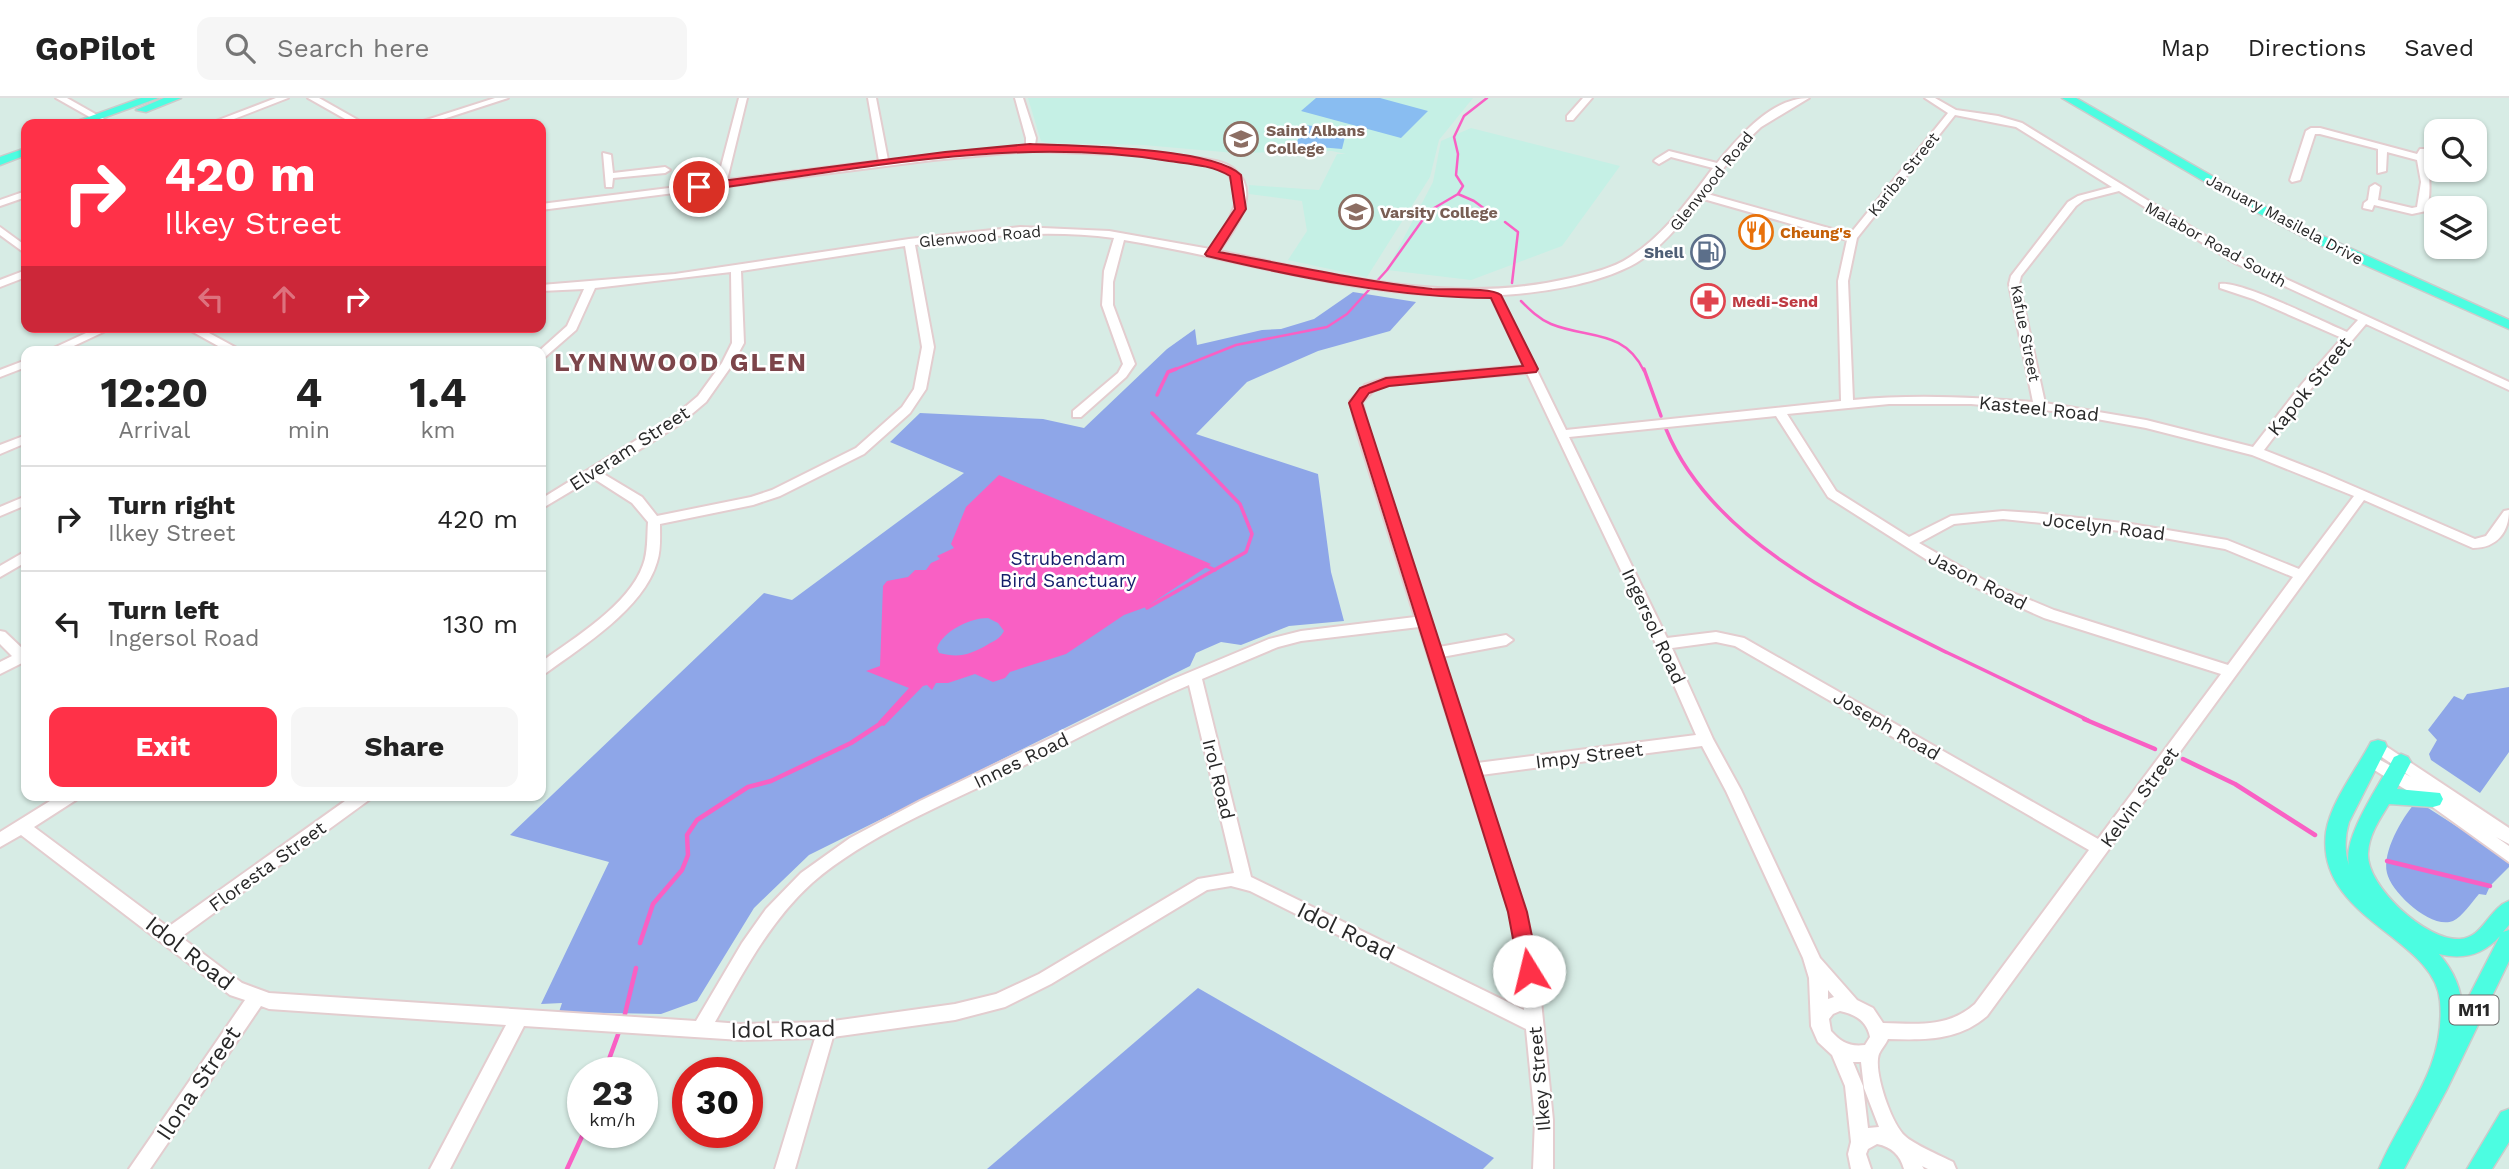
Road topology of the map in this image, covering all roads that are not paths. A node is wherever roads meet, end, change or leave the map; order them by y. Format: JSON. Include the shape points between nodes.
{"nodes":[{"id":1,"x":60,"y":98,"type":"edge"},
{"id":2,"x":152,"y":98,"type":"edge"},
{"id":3,"x":175,"y":98,"type":"edge"},
{"id":4,"x":284,"y":98,"type":"edge"},
{"id":5,"x":312,"y":98,"type":"edge"},
{"id":6,"x":504,"y":98,"type":"edge"},
{"id":7,"x":743,"y":98,"type":"edge"},
{"id":8,"x":872,"y":98,"type":"edge"},
{"id":9,"x":1019,"y":98,"type":"edge"},
{"id":10,"x":1588,"y":98,"type":"edge"},
{"id":11,"x":1805,"y":98,"type":"edge"},
{"id":12,"x":1929,"y":98,"type":"edge"},
{"id":13,"x":2068,"y":98,"type":"edge"},
{"id":14,"x":2092,"y":98,"type":"edge"},
{"id":15,"x":1953,"y":112,"type":"junction"},
{"id":16,"x":1570,"y":118,"type":"dead end"},
{"id":17,"x":94,"y":119,"type":"edge"},
{"id":18,"x":109,"y":119,"type":"edge"},
{"id":19,"x":113,"y":119,"type":"edge"},
{"id":20,"x":227,"y":119,"type":"edge"},
{"id":21,"x":351,"y":119,"type":"edge"},
{"id":22,"x":435,"y":119,"type":"edge"},
{"id":23,"x":21,"y":144,"type":"edge"},
{"id":24,"x":1030,"y":148,"type":"junction"},
{"id":25,"x":2383,"y":148,"type":"junction"},
{"id":26,"x":0,"y":151,"type":"edge"},
{"id":27,"x":21,"y":152,"type":"edge"},
{"id":28,"x":606,"y":155,"type":"dead end"},
{"id":29,"x":0,"y":159,"type":"edge"},
{"id":30,"x":1659,"y":162,"type":"dead end"},
{"id":31,"x":884,"y":163,"type":"junction"},
{"id":32,"x":1721,"y":167,"type":"junction"},
{"id":33,"x":665,"y":170,"type":"dead end"},
{"id":34,"x":2381,"y":171,"type":"dead end"},
{"id":35,"x":609,"y":176,"type":"junction"},
{"id":36,"x":2295,"y":180,"type":"dead end"},
{"id":37,"x":721,"y":184,"type":"junction"},
{"id":38,"x":2375,"y":187,"type":"dead end"},
{"id":39,"x":2119,"y":188,"type":"junction"},
{"id":40,"x":1700,"y":195,"type":"junction"},
{"id":41,"x":21,"y":196,"type":"edge"},
{"id":42,"x":609,"y":198,"type":"junction"},
{"id":43,"x":0,"y":203,"type":"edge"},
{"id":44,"x":546,"y":206,"type":"edge"},
{"id":45,"x":0,"y":230,"type":"edge"},
{"id":46,"x":1120,"y":236,"type":"junction"},
{"id":47,"x":1852,"y":237,"type":"junction"},
{"id":48,"x":909,"y":242,"type":"junction"},
{"id":49,"x":21,"y":247,"type":"edge"},
{"id":50,"x":1211,"y":254,"type":"junction"},
{"id":51,"x":736,"y":267,"type":"junction"},
{"id":52,"x":21,"y":275,"type":"edge"},
{"id":53,"x":0,"y":284,"type":"edge"},
{"id":54,"x":592,"y":286,"type":"junction"},
{"id":55,"x":2224,"y":286,"type":"dead end"},
{"id":56,"x":546,"y":288,"type":"edge"},
{"id":57,"x":1495,"y":295,"type":"junction"},
{"id":58,"x":2509,"y":316,"type":"edge"},
{"id":59,"x":2364,"y":320,"type":"junction"},
{"id":60,"x":2509,"y":325,"type":"edge"},
{"id":61,"x":95,"y":333,"type":"edge"},
{"id":62,"x":201,"y":333,"type":"edge"},
{"id":63,"x":2348,"y":337,"type":"junction"},
{"id":64,"x":225,"y":345,"type":"edge"},
{"id":65,"x":65,"y":346,"type":"edge"},
{"id":66,"x":546,"y":351,"type":"edge"},
{"id":67,"x":21,"y":365,"type":"edge"},
{"id":68,"x":1531,"y":369,"type":"junction"},
{"id":69,"x":0,"y":374,"type":"edge"},
{"id":70,"x":2509,"y":386,"type":"edge"},
{"id":71,"x":1847,"y":403,"type":"junction"},
{"id":72,"x":2040,"y":406,"type":"junction"},
{"id":73,"x":1778,"y":411,"type":"junction"},
{"id":74,"x":1077,"y":414,"type":"dead end"},
{"id":75,"x":1562,"y":434,"type":"junction"},
{"id":76,"x":21,"y":441,"type":"edge"},
{"id":77,"x":0,"y":450,"type":"edge"},
{"id":78,"x":2256,"y":452,"type":"junction"},
{"id":79,"x":593,"y":472,"type":"junction"},
{"id":80,"x":2361,"y":495,"type":"junction"},
{"id":81,"x":21,"y":502,"type":"edge"},
{"id":82,"x":546,"y":502,"type":"edge"},
{"id":83,"x":0,"y":512,"type":"edge"},
{"id":84,"x":2509,"y":514,"type":"edge"},
{"id":85,"x":654,"y":522,"type":"junction"},
{"id":86,"x":1909,"y":543,"type":"junction"},
{"id":87,"x":21,"y":559,"type":"edge"},
{"id":88,"x":0,"y":572,"type":"edge"},
{"id":89,"x":2300,"y":574,"type":"junction"},
{"id":90,"x":1424,"y":621,"type":"junction"},
{"id":91,"x":0,"y":636,"type":"edge"},
{"id":92,"x":1506,"y":640,"type":"dead end"},
{"id":93,"x":1663,"y":644,"type":"junction"},
{"id":94,"x":1435,"y":653,"type":"junction"},
{"id":95,"x":21,"y":654,"type":"edge"},
{"id":96,"x":21,"y":658,"type":"edge"},
{"id":97,"x":546,"y":665,"type":"edge"},
{"id":98,"x":0,"y":669,"type":"edge"},
{"id":99,"x":2230,"y":671,"type":"junction"},
{"id":100,"x":1194,"y":676,"type":"junction"},
{"id":101,"x":1706,"y":740,"type":"junction"},
{"id":102,"x":2375,"y":754,"type":"joint"},
{"id":103,"x":2398,"y":768,"type":"junction"},
{"id":104,"x":1472,"y":770,"type":"junction"},
{"id":105,"x":2384,"y":796,"type":"junction"},
{"id":106,"x":2433,"y":799,"type":"junction"},
{"id":107,"x":63,"y":801,"type":"edge"},
{"id":108,"x":357,"y":801,"type":"edge"},
{"id":109,"x":22,"y":827,"type":"junction"},
{"id":110,"x":2509,"y":837,"type":"edge"},
{"id":111,"x":0,"y":840,"type":"edge"},
{"id":112,"x":2101,"y":849,"type":"junction"},
{"id":113,"x":2509,"y":855,"type":"edge"},
{"id":114,"x":1244,"y":882,"type":"junction"},
{"id":115,"x":2509,"y":910,"type":"edge"},
{"id":116,"x":169,"y":936,"type":"junction"},
{"id":117,"x":2509,"y":939,"type":"edge"},
{"id":118,"x":1812,"y":958,"type":"junction"},
{"id":119,"x":256,"y":998,"type":"junction"},
{"id":120,"x":1850,"y":1004,"type":"junction"},
{"id":121,"x":1821,"y":1015,"type":"junction"},
{"id":122,"x":519,"y":1017,"type":"junction"},
{"id":123,"x":1534,"y":1024,"type":"junction"},
{"id":124,"x":701,"y":1029,"type":"junction"},
{"id":125,"x":826,"y":1030,"type":"junction"},
{"id":126,"x":1878,"y":1031,"type":"junction"},
{"id":127,"x":1839,"y":1050,"type":"junction"},
{"id":128,"x":1870,"y":1052,"type":"junction"},
{"id":129,"x":2438,"y":1082,"type":"junction"},
{"id":130,"x":2509,"y":1120,"type":"edge"},
{"id":131,"x":1860,"y":1142,"type":"junction"},
{"id":132,"x":1899,"y":1142,"type":"junction"},
{"id":133,"x":139,"y":1169,"type":"edge"},
{"id":134,"x":440,"y":1169,"type":"edge"},
{"id":135,"x":785,"y":1169,"type":"edge"},
{"id":136,"x":1543,"y":1169,"type":"edge"},
{"id":137,"x":1861,"y":1169,"type":"edge"},
{"id":138,"x":1914,"y":1169,"type":"edge"},
{"id":139,"x":1946,"y":1169,"type":"edge"},
{"id":140,"x":2391,"y":1169,"type":"edge"},
{"id":141,"x":2479,"y":1169,"type":"edge"}],
"edges":[{"from":1,"to":17,"type":"street"},
{"from":2,"to":18,"type":"main road"},
{"from":3,"to":19,"type":"main road"},
{"from":4,"to":20,"type":"street"},
{"from":5,"to":21,"type":"street"},
{"from":6,"to":22,"type":"street"},
{"from":7,"to":37,"type":"street"},
{"from":8,"to":31,"type":"street"},
{"from":9,"to":24,"type":"street"},
{"from":10,"to":16,"type":"street"},
{"from":11,"to":32,"type":"street","name":"Glenwood Road","via":[[1758,125]]},
{"from":12,"to":15,"type":"street","name":"Malabor Road South"},
{"from":13,"to":60,"type":"main road","name":"January Masilela Drive","via":[[2316,239]]},
{"from":14,"to":58,"type":"main road","name":"January Masilela Drive","via":[[2321,231]]},
{"from":15,"to":39,"type":"street","name":"Malabor Road South","via":[[2017,124]]},
{"from":15,"to":47,"type":"street","name":"Kariba Street"},
{"from":23,"to":26,"type":"main road"},
{"from":24,"to":31,"type":"street"},
{"from":24,"to":50,"type":"street","via":[[1139,152],[1228,168],[1236,178],[1241,209]]},
{"from":25,"to":34,"type":"street"},
{"from":25,"to":36,"type":"street","via":[[2311,131]]},
{"from":25,"to":38,"type":"street","via":[[2422,154],[2426,182],[2422,209],[2371,205]]},
{"from":27,"to":29,"type":"main road"},
{"from":28,"to":35,"type":"street"},
{"from":30,"to":32,"type":"street","via":[[1669,154]]},
{"from":31,"to":37,"type":"street"},
{"from":32,"to":40,"type":"street","name":"Glenwood Road"},
{"from":33,"to":35,"type":"street"},
{"from":35,"to":42,"type":"street"},
{"from":37,"to":42,"type":"street"},
{"from":39,"to":59,"type":"street","name":"Malabor Road South","via":[[2231,256]]},
{"from":39,"to":72,"type":"street","name":"Kafue Street","via":[[2072,204],[2015,278]]},
{"from":40,"to":47,"type":"street"},
{"from":40,"to":57,"type":"street","name":"Glenwood Road","via":[[1660,242],[1628,263],[1570,283]]},
{"from":41,"to":43,"type":"street"},
{"from":42,"to":44,"type":"street"},
{"from":45,"to":49,"type":"street"},
{"from":46,"to":48,"type":"street","name":"Glenwood Road","via":[[1036,230]]},
{"from":46,"to":50,"type":"street","name":"Glenwood Road"},
{"from":46,"to":74,"type":"street","via":[[1105,283],[1106,307],[1129,364],[1122,376]]},
{"from":47,"to":71,"type":"street","name":"Kariba Street","via":[[1843,281]]},
{"from":48,"to":51,"type":"street","name":"Glenwood Road"},
{"from":48,"to":85,"type":"street","via":[[928,347],[920,389],[906,410],[860,451],[776,493]]},
{"from":50,"to":57,"type":"street","name":"Glenwood Road","via":[[1384,287]]},
{"from":51,"to":54,"type":"street","name":"Glenwood Road"},
{"from":51,"to":79,"type":"street","name":"Elveram Street","via":[[738,339],[728,363],[688,412]]},
{"from":52,"to":53,"type":"street"},
{"from":54,"to":56,"type":"street","name":"Glenwood Road"},
{"from":54,"to":66,"type":"street","via":[[572,328]]},
{"from":55,"to":63,"type":"street"},
{"from":57,"to":68,"type":"street","name":"Ingersol Road"},
{"from":59,"to":63,"type":"street","name":"Kapok Street"},
{"from":59,"to":70,"type":"street","name":"Malabor Road South"},
{"from":61,"to":65,"type":"street"},
{"from":62,"to":64,"type":"street"},
{"from":63,"to":78,"type":"street","name":"Kapok Street"},
{"from":67,"to":69,"type":"street"},
{"from":68,"to":75,"type":"street","name":"Ingersol Road"},
{"from":68,"to":90,"type":"street","name":"Ilkey Street","via":[[1386,382],[1357,398],[1360,422]]},
{"from":71,"to":72,"type":"street","name":"Kasteel Road","via":[[1933,399]]},
{"from":71,"to":73,"type":"street","name":"Kasteel Road"},
{"from":72,"to":78,"type":"street","name":"Kasteel Road","via":[[2128,420]]},
{"from":73,"to":75,"type":"street","name":"Kasteel Road"},
{"from":73,"to":86,"type":"street","name":"Jason Road","via":[[1832,494]]},
{"from":75,"to":93,"type":"street","name":"Ingersol Road"},
{"from":76,"to":77,"type":"street"},
{"from":78,"to":80,"type":"street","name":"Kasteel Road"},
{"from":79,"to":82,"type":"street","name":"Elveram Street"},
{"from":79,"to":85,"type":"street","via":[[637,500]]},
{"from":80,"to":84,"type":"street","name":"Kasteel Road","via":[[2482,544],[2493,539]]},
{"from":80,"to":89,"type":"street","name":"Kelvin Street"},
{"from":81,"to":83,"type":"street"},
{"from":85,"to":97,"type":"street","via":[[650,564],[637,587],[586,637]]},
{"from":86,"to":89,"type":"street","name":"Jocelyn Road","via":[[1951,520],[2035,517],[2142,529],[2227,545]]},
{"from":86,"to":99,"type":"street","name":"Jason Road","via":[[1975,582],[2033,608]]},
{"from":87,"to":88,"type":"street"},
{"from":89,"to":99,"type":"street","name":"Kelvin Street"},
{"from":90,"to":94,"type":"street","name":"Ilkey Street"},
{"from":90,"to":100,"type":"street","name":"Innes Road","via":[[1289,638]]},
{"from":91,"to":95,"type":"street"},
{"from":92,"to":94,"type":"street"},
{"from":93,"to":101,"type":"street","name":"Ingersol Road"},
{"from":93,"to":112,"type":"street","name":"Joseph Road","via":[[1716,637],[1740,642]]},
{"from":94,"to":104,"type":"street","name":"Ilkey Street"},
{"from":96,"to":98,"type":"street"},
{"from":99,"to":112,"type":"street","name":"Kelvin Street"},
{"from":100,"to":114,"type":"street","name":"Irol Road"},
{"from":100,"to":124,"type":"street","name":"Innes Road","via":[[916,810],[820,867],[758,933]]},
{"from":101,"to":104,"type":"street","name":"Impy Street"},
{"from":101,"to":118,"type":"street","name":"Ingersol Road"},
{"from":102,"to":103,"type":"street"},
{"from":102,"to":129,"type":"main road","via":[[2339,820],[2336,846],[2346,877],[2360,899],[2429,959],[2449,988],[2452,1004]]},
{"from":103,"to":105,"type":"main road"},
{"from":103,"to":106,"type":"street"},
{"from":103,"to":110,"type":"street"},
{"from":104,"to":123,"type":"street","name":"Ilkey Street","via":[[1520,920]]},
{"from":105,"to":106,"type":"main road"},
{"from":105,"to":115,"type":"main road","via":[[2358,845],[2358,861],[2376,897],[2396,919],[2427,939],[2461,948],[2476,945]]},
{"from":106,"to":113,"type":"street"},
{"from":107,"to":109,"type":"street"},
{"from":108,"to":116,"type":"street","name":"Floresta Street"},
{"from":109,"to":111,"type":"street"},
{"from":109,"to":116,"type":"street","name":"Idol Road"},
{"from":112,"to":126,"type":"street","name":"Kelvin Street","via":[[1970,1022],[1956,1029]]},
{"from":114,"to":123,"type":"street","name":"Idol Road"},
{"from":114,"to":125,"type":"street","name":"Idol Road","via":[[1204,884],[1045,979],[999,1001],[955,1012]]},
{"from":116,"to":119,"type":"street","name":"Idol Road","via":[[236,989]]},
{"from":117,"to":129,"type":"main road","number":"M11"},
{"from":118,"to":120,"type":"street","name":"Ingersol Road"},
{"from":118,"to":121,"type":"street","name":"Ingersol Road"},
{"from":119,"to":122,"type":"street","name":"Idol Road"},
{"from":119,"to":133,"type":"street","name":"Ilona Street"},
{"from":120,"to":121,"type":"street","via":[[1832,1004]]},
{"from":120,"to":126,"type":"street","name":"Ingersol Road","via":[[1868,1014]]},
{"from":121,"to":127,"type":"street","name":"Ingersol Road","via":[[1826,1040]]},
{"from":122,"to":124,"type":"street","name":"Idol Road"},
{"from":122,"to":134,"type":"street"},
{"from":123,"to":136,"type":"street","name":"Ilkey Street","via":[[1544,1120]]},
{"from":124,"to":125,"type":"street","name":"Idol Road"},
{"from":125,"to":135,"type":"street"},
{"from":126,"to":128,"type":"street","via":[[1879,1039]]},
{"from":127,"to":128,"type":"street","via":[[1853,1056]]},
{"from":127,"to":131,"type":"street","name":"Ingersol Road","via":[[1854,1086]]},
{"from":128,"to":132,"type":"street","via":[[1871,1086]]},
{"from":129,"to":140,"type":"main road","number":"M11"},
{"from":130,"to":141,"type":"main road"},
{"from":131,"to":132,"type":"street","via":[[1881,1135]]},
{"from":131,"to":137,"type":"street","name":"Ingersol Road","via":[[1857,1158]]},
{"from":132,"to":138,"type":"street"},
{"from":132,"to":139,"type":"street"}]}
